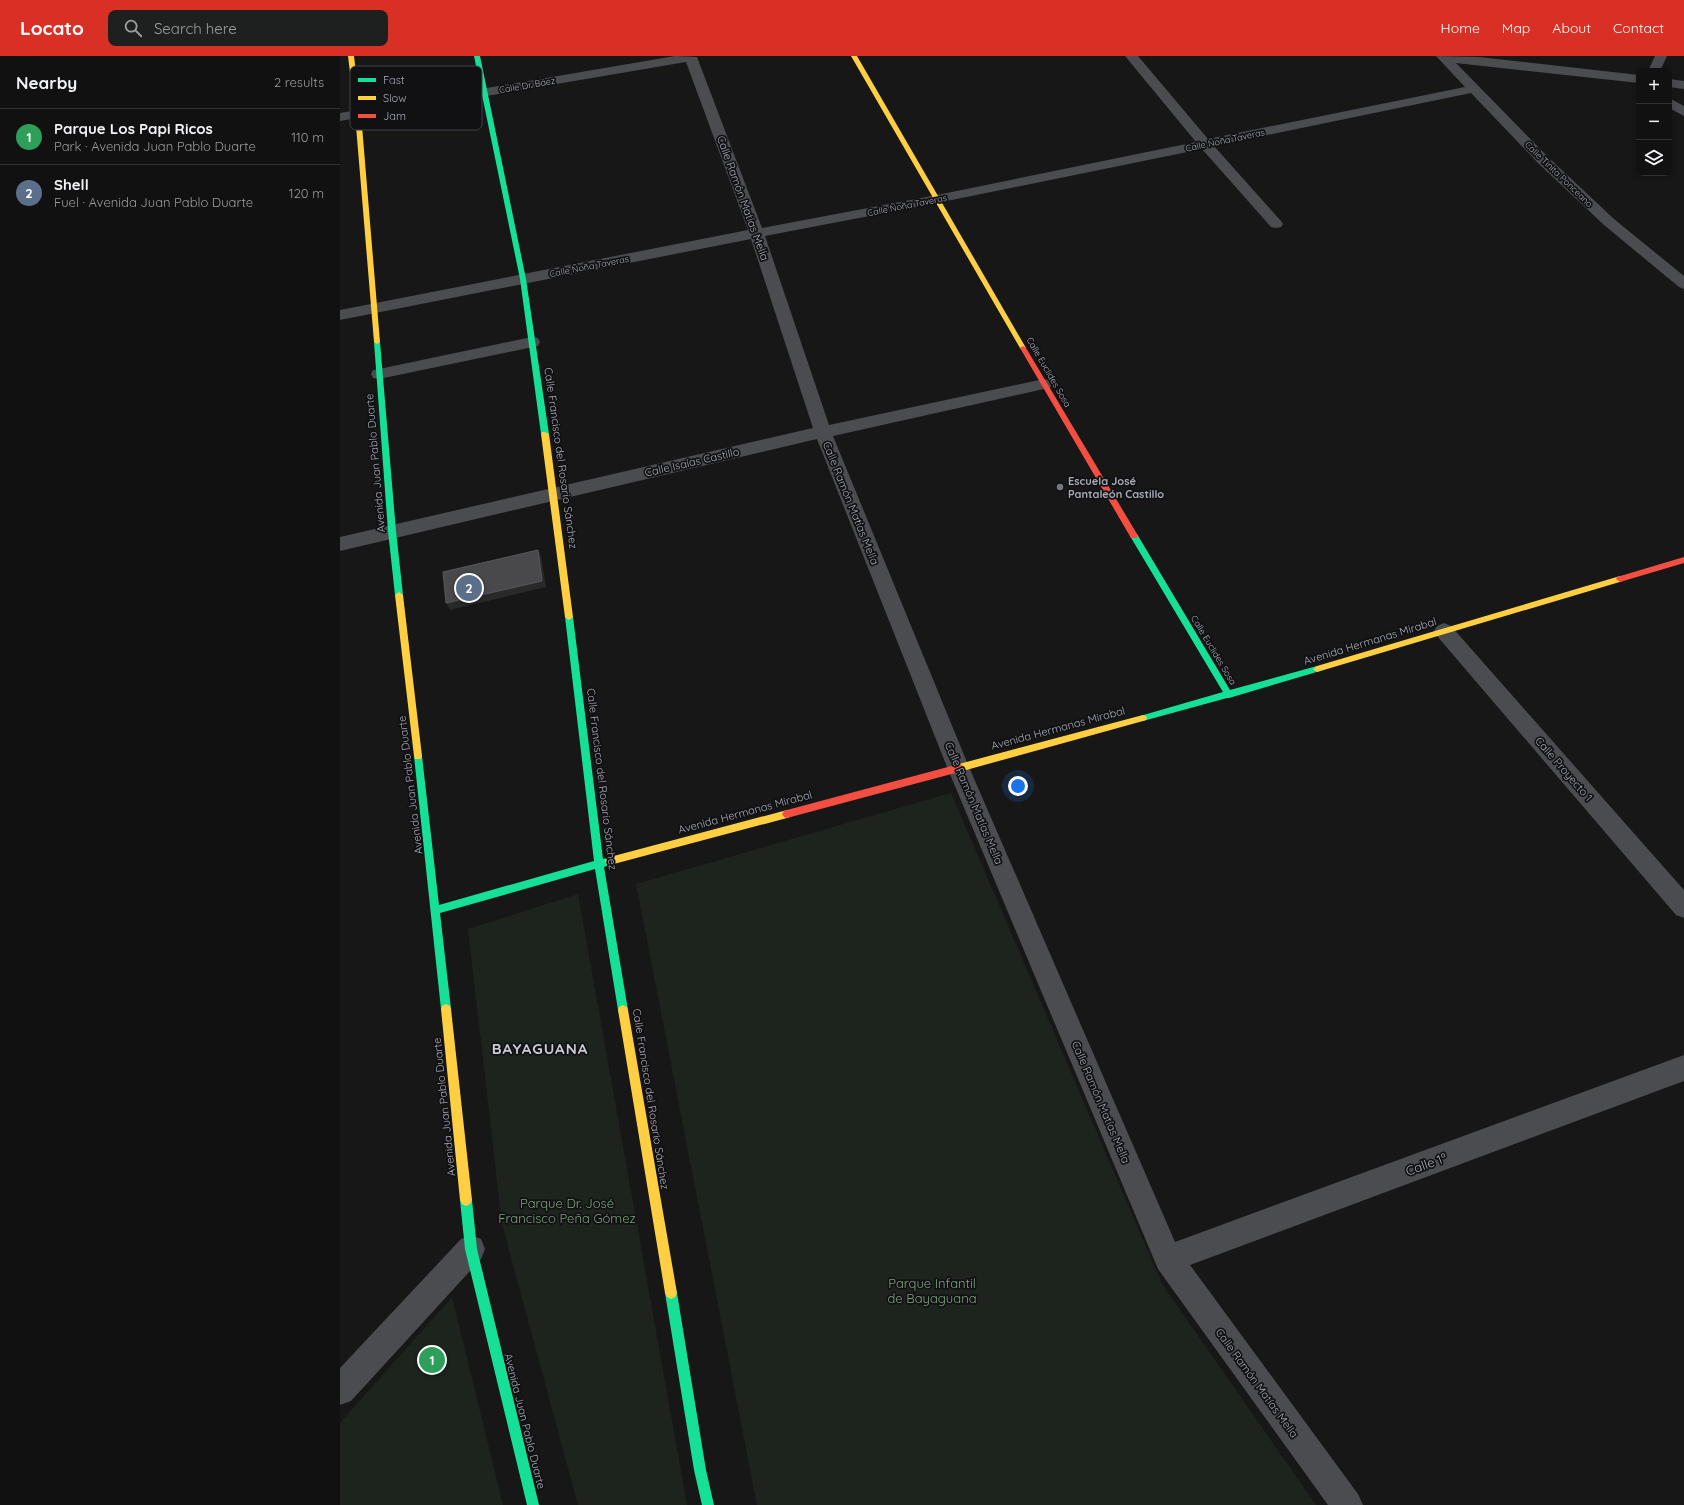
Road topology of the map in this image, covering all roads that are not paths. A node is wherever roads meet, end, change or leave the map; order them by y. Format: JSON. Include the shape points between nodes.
{"nodes":[{"id":1,"x":351,"y":56,"type":"edge"},
{"id":2,"x":476,"y":56,"type":"edge"},
{"id":3,"x":854,"y":56,"type":"edge"},
{"id":4,"x":1131,"y":56,"type":"edge"},
{"id":5,"x":1661,"y":56,"type":"edge"},
{"id":6,"x":690,"y":57,"type":"edge"},
{"id":7,"x":1444,"y":57,"type":"edge"},
{"id":8,"x":1480,"y":58,"type":"edge"},
{"id":9,"x":352,"y":66,"type":"edge"},
{"id":10,"x":478,"y":66,"type":"edge"},
{"id":11,"x":1655,"y":68,"type":"edge"},
{"id":12,"x":1636,"y":80,"type":"edge"},
{"id":13,"x":482,"y":81,"type":"edge"},
{"id":14,"x":1672,"y":83,"type":"edge"},
{"id":15,"x":1684,"y":85,"type":"edge"},
{"id":16,"x":1474,"y":89,"type":"junction"},
{"id":17,"x":482,"y":93,"type":"edge"},
{"id":18,"x":485,"y":93,"type":"junction"},
{"id":19,"x":1672,"y":104,"type":"edge"},
{"id":20,"x":1684,"y":112,"type":"edge"},
{"id":21,"x":350,"y":116,"type":"edge"},
{"id":22,"x":340,"y":118,"type":"edge"},
{"id":23,"x":359,"y":130,"type":"edge"},
{"id":24,"x":1205,"y":144,"type":"junction"},
{"id":25,"x":937,"y":199,"type":"junction"},
{"id":26,"x":1276,"y":224,"type":"dead end"},
{"id":27,"x":757,"y":233,"type":"junction"},
{"id":28,"x":523,"y":279,"type":"junction"},
{"id":29,"x":1684,"y":284,"type":"edge"},
{"id":30,"x":374,"y":308,"type":"junction"},
{"id":31,"x":340,"y":315,"type":"edge"},
{"id":32,"x":532,"y":342,"type":"junction"},
{"id":33,"x":379,"y":374,"type":"junction"},
{"id":34,"x":1044,"y":384,"type":"junction"},
{"id":35,"x":823,"y":432,"type":"junction"},
{"id":36,"x":554,"y":494,"type":"junction"},
{"id":37,"x":392,"y":531,"type":"junction"},
{"id":38,"x":340,"y":544,"type":"edge"},
{"id":39,"x":1684,"y":560,"type":"edge"},
{"id":40,"x":1444,"y":631,"type":"junction"},
{"id":41,"x":1229,"y":695,"type":"junction"},
{"id":42,"x":958,"y":768,"type":"junction"},
{"id":43,"x":600,"y":864,"type":"junction"},
{"id":44,"x":1684,"y":907,"type":"edge"},
{"id":45,"x":436,"y":910,"type":"junction"},
{"id":46,"x":1684,"y":1068,"type":"edge"},
{"id":47,"x":471,"y":1249,"type":"junction"},
{"id":48,"x":1168,"y":1260,"type":"junction"},
{"id":49,"x":340,"y":1390,"type":"edge"},
{"id":50,"x":533,"y":1505,"type":"edge"},
{"id":51,"x":708,"y":1505,"type":"edge"},
{"id":52,"x":1347,"y":1505,"type":"edge"}],
"edges":[{"from":1,"to":9,"type":"main road","name":"Avenida Juan Pablo Duarte"},
{"from":2,"to":10,"type":"main road","name":"Calle Francisco del Rosario Sánchez"},
{"from":3,"to":25,"type":"main road","name":"Calle Euclides Sosa"},
{"from":4,"to":24,"type":"street"},
{"from":5,"to":11,"type":"street"},
{"from":6,"to":18,"type":"street","name":"Calle Dr. Báez"},
{"from":6,"to":27,"type":"street","name":"Calle Ramón Matías Mella"},
{"from":7,"to":8,"type":"street"},
{"from":7,"to":16,"type":"street","name":"Calle Tinita Ponceano"},
{"from":8,"to":12,"type":"street"},
{"from":13,"to":18,"type":"main road","name":"Calle Francisco del Rosario Sánchez"},
{"from":14,"to":15,"type":"street"},
{"from":16,"to":24,"type":"street","name":"Calle Ñoña Taveras"},
{"from":16,"to":29,"type":"street","name":"Calle Tinita Ponceano","via":[[1610,222]]},
{"from":17,"to":18,"type":"street","name":"Calle Dr. Báez"},
{"from":18,"to":28,"type":"main road","name":"Calle Francisco del Rosario Sánchez"},
{"from":19,"to":20,"type":"street"},
{"from":21,"to":22,"type":"street","name":"Calle Dr. Báez"},
{"from":23,"to":30,"type":"main road","name":"Avenida Juan Pablo Duarte"},
{"from":24,"to":25,"type":"street","name":"Calle Ñoña Taveras"},
{"from":24,"to":26,"type":"street"},
{"from":25,"to":27,"type":"street","name":"Calle Ñoña Taveras"},
{"from":25,"to":34,"type":"main road","name":"Calle Euclides Sosa"},
{"from":27,"to":28,"type":"street","name":"Calle Ñoña Taveras"},
{"from":27,"to":35,"type":"street","name":"Calle Ramón Matías Mella"},
{"from":28,"to":30,"type":"street","name":"Calle Ñoña Taveras"},
{"from":28,"to":32,"type":"main road","name":"Calle Francisco del Rosario Sánchez"},
{"from":30,"to":31,"type":"street","name":"Calle Ñoña Taveras"},
{"from":30,"to":33,"type":"main road","name":"Avenida Juan Pablo Duarte"},
{"from":32,"to":33,"type":"street"},
{"from":32,"to":36,"type":"main road","name":"Calle Francisco del Rosario Sánchez"},
{"from":33,"to":37,"type":"main road","name":"Avenida Juan Pablo Duarte"},
{"from":34,"to":35,"type":"street","name":"Calle Isaías Castillo"},
{"from":34,"to":41,"type":"main road","name":"Calle Euclides Sosa"},
{"from":35,"to":36,"type":"street","name":"Calle Isaías Castillo"},
{"from":35,"to":42,"type":"street","name":"Calle Ramón Matías Mella"},
{"from":36,"to":37,"type":"street","name":"Calle Isaías Castillo"},
{"from":36,"to":43,"type":"main road","name":"Calle Francisco del Rosario Sánchez"},
{"from":37,"to":38,"type":"street","name":"Calle Isaías Castillo"},
{"from":37,"to":45,"type":"main road","name":"Avenida Juan Pablo Duarte"},
{"from":39,"to":40,"type":"main road","name":"Avenida Hermanas Mirabal"},
{"from":40,"to":41,"type":"main road","name":"Avenida Hermanas Mirabal"},
{"from":40,"to":44,"type":"street","name":"Calle Proyecto 1"},
{"from":41,"to":42,"type":"main road","name":"Avenida Hermanas Mirabal"},
{"from":42,"to":43,"type":"main road","name":"Avenida Hermanas Mirabal"},
{"from":42,"to":48,"type":"street","name":"Calle Ramón Matías Mella"},
{"from":43,"to":45,"type":"main road","name":"Avenida Hermanas Mirabal"},
{"from":43,"to":51,"type":"main road","name":"Calle Francisco del Rosario Sánchez","via":[[700,1470]]},
{"from":45,"to":47,"type":"main road","name":"Avenida Juan Pablo Duarte"},
{"from":46,"to":48,"type":"street","name":"Calle 1ª"},
{"from":47,"to":49,"type":"street"},
{"from":47,"to":50,"type":"main road","name":"Avenida Juan Pablo Duarte"},
{"from":48,"to":52,"type":"street","name":"Calle Ramón Matías Mella"}]}
